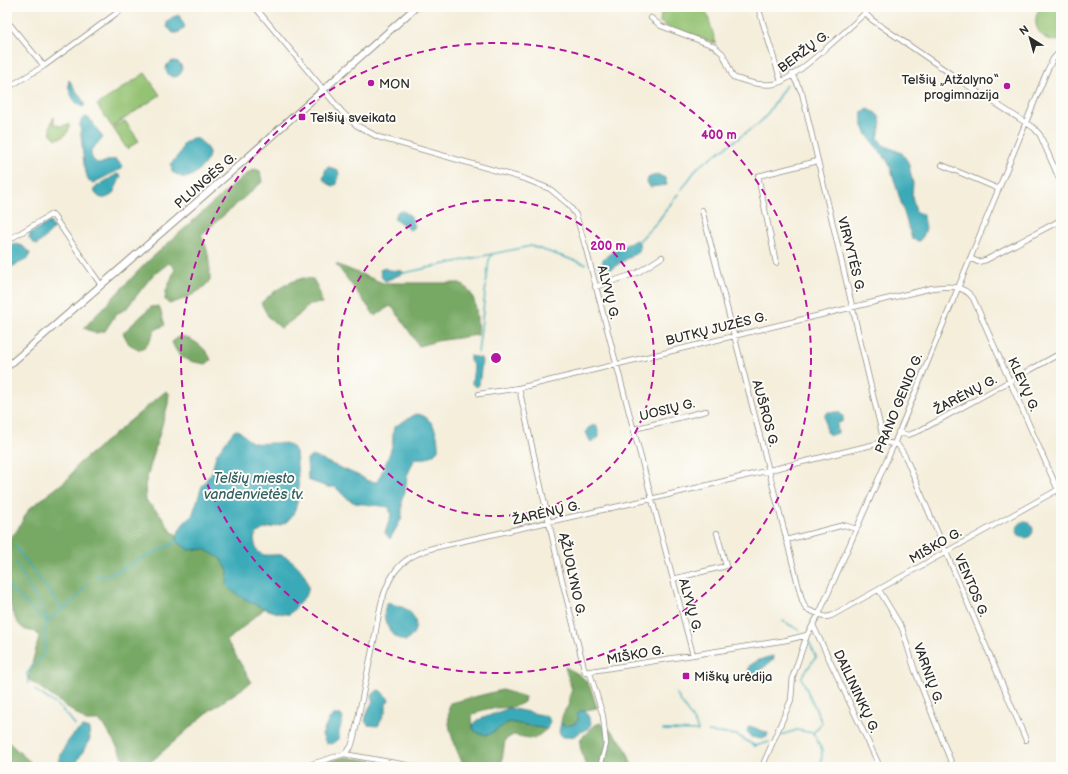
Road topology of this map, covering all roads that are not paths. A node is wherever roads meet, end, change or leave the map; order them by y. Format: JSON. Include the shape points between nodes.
{"nodes":[{"id":1,"x":125,"y":7,"type":"edge"},
{"id":2,"x":255,"y":7,"type":"edge"},
{"id":3,"x":416,"y":7,"type":"edge"},
{"id":4,"x":758,"y":7,"type":"edge"},
{"id":5,"x":871,"y":7,"type":"edge"},
{"id":6,"x":865,"y":13,"type":"junction"},
{"id":7,"x":651,"y":18,"type":"dead end"},
{"id":8,"x":7,"y":21,"type":"edge"},
{"id":9,"x":1061,"y":50,"type":"edge"},
{"id":10,"x":44,"y":66,"type":"junction"},
{"id":11,"x":792,"y":74,"type":"junction"},
{"id":12,"x":781,"y":81,"type":"junction"},
{"id":13,"x":7,"y":88,"type":"edge"},
{"id":14,"x":324,"y":90,"type":"junction"},
{"id":15,"x":1026,"y":123,"type":"junction"},
{"id":16,"x":818,"y":161,"type":"junction"},
{"id":17,"x":942,"y":165,"type":"dead end"},
{"id":18,"x":1061,"y":183,"type":"edge"},
{"id":19,"x":999,"y":189,"type":"junction"},
{"id":20,"x":702,"y":210,"type":"dead end"},
{"id":21,"x":1061,"y":220,"type":"edge"},
{"id":22,"x":7,"y":241,"type":"edge"},
{"id":23,"x":662,"y":257,"type":"dead end"},
{"id":24,"x":970,"y":258,"type":"junction"},
{"id":25,"x":776,"y":263,"type":"dead end"},
{"id":26,"x":101,"y":285,"type":"junction"},
{"id":27,"x":595,"y":287,"type":"junction"},
{"id":28,"x":957,"y":287,"type":"junction"},
{"id":29,"x":852,"y":307,"type":"junction"},
{"id":30,"x":734,"y":335,"type":"junction"},
{"id":31,"x":1061,"y":354,"type":"edge"},
{"id":32,"x":616,"y":363,"type":"junction"},
{"id":33,"x":7,"y":367,"type":"edge"},
{"id":34,"x":1011,"y":381,"type":"junction"},
{"id":35,"x":519,"y":388,"type":"junction"},
{"id":36,"x":479,"y":394,"type":"dead end"},
{"id":37,"x":706,"y":411,"type":"dead end"},
{"id":38,"x":634,"y":429,"type":"junction"},
{"id":39,"x":898,"y":432,"type":"junction"},
{"id":40,"x":884,"y":442,"type":"junction"},
{"id":41,"x":894,"y":444,"type":"junction"},
{"id":42,"x":770,"y":470,"type":"junction"},
{"id":43,"x":1059,"y":489,"type":"edge"},
{"id":44,"x":1061,"y":497,"type":"edge"},
{"id":45,"x":651,"y":499,"type":"junction"},
{"id":46,"x":550,"y":522,"type":"junction"},
{"id":47,"x":856,"y":529,"type":"junction"},
{"id":48,"x":716,"y":533,"type":"dead end"},
{"id":49,"x":786,"y":540,"type":"junction"},
{"id":50,"x":946,"y":552,"type":"junction"},
{"id":51,"x":673,"y":579,"type":"junction"},
{"id":52,"x":879,"y":590,"type":"junction"},
{"id":53,"x":819,"y":614,"type":"junction"},
{"id":54,"x":813,"y":625,"type":"junction"},
{"id":55,"x":807,"y":635,"type":"junction"},
{"id":56,"x":693,"y":655,"type":"junction"},
{"id":57,"x":587,"y":672,"type":"junction"},
{"id":58,"x":1026,"y":740,"type":"dead end"},
{"id":59,"x":344,"y":754,"type":"junction"},
{"id":60,"x":302,"y":767,"type":"edge"},
{"id":61,"x":418,"y":767,"type":"edge"},
{"id":62,"x":600,"y":767,"type":"edge"},
{"id":63,"x":762,"y":767,"type":"edge"},
{"id":64,"x":880,"y":767,"type":"edge"},
{"id":65,"x":953,"y":767,"type":"edge"}],
"edges":[{"from":1,"to":10,"type":"street"},
{"from":2,"to":14,"type":"street","name":"ALYVŲ G."},
{"from":3,"to":14,"type":"main road","name":"PLUNGĖS G."},
{"from":4,"to":12,"type":"street"},
{"from":5,"to":6,"type":"street","name":"BERŽŲ G."},
{"from":6,"to":11,"type":"street","name":"BERŽŲ G."},
{"from":6,"to":15,"type":"street"},
{"from":7,"to":12,"type":"street","name":"BERŽŲ G.","via":[[661,26],[714,46],[722,54],[733,77],[757,85],[777,84]]},
{"from":8,"to":10,"type":"street"},
{"from":9,"to":15,"type":"street","name":"PRANO GENIO G.","via":[[1047,71]]},
{"from":10,"to":13,"type":"street"},
{"from":11,"to":12,"type":"street","name":"BERŽŲ G."},
{"from":11,"to":16,"type":"street","name":"VIRVYTĖS G.","via":[[802,93]]},
{"from":14,"to":26,"type":"main road","name":"PLUNGĖS G."},
{"from":14,"to":27,"type":"street","name":"ALYVŲ G.","via":[[350,120],[378,137],[525,179],[557,194],[576,215]]},
{"from":15,"to":18,"type":"street","via":[[1040,135]]},
{"from":15,"to":19,"type":"street","name":"PRANO GENIO G."},
{"from":16,"to":25,"type":"street","via":[[758,176]]},
{"from":16,"to":29,"type":"street","name":"VIRVYTĖS G."},
{"from":17,"to":19,"type":"street"},
{"from":19,"to":24,"type":"street","name":"PRANO GENIO G."},
{"from":20,"to":30,"type":"street","name":"AUŠROS G."},
{"from":21,"to":24,"type":"street","via":[[986,260],[978,262]]},
{"from":22,"to":26,"type":"street","via":[[52,214]]},
{"from":23,"to":27,"type":"street","via":[[636,273]]},
{"from":24,"to":28,"type":"street","name":"PRANO GENIO G."},
{"from":26,"to":33,"type":"main road","name":"PLUNGĖS G."},
{"from":27,"to":32,"type":"street","name":"ALYVŲ G."},
{"from":28,"to":29,"type":"street","name":"BUTKŲ JUZĖS G.","via":[[932,288]]},
{"from":28,"to":34,"type":"street","name":"KLEVŲ G.","via":[[966,290],[973,298]]},
{"from":28,"to":39,"type":"street","name":"PRANO GENIO G."},
{"from":29,"to":30,"type":"street","name":"BUTKŲ JUZĖS G."},
{"from":29,"to":40,"type":"street","name":"VIRVYTĖS G."},
{"from":30,"to":32,"type":"street","name":"BUTKŲ JUZĖS G."},
{"from":30,"to":42,"type":"street","name":"AUŠROS G."},
{"from":31,"to":34,"type":"street","name":"ŽARĖNŲ G."},
{"from":32,"to":35,"type":"street","name":"BUTKŲ JUZĖS G."},
{"from":32,"to":38,"type":"street","name":"ALYVŲ G."},
{"from":34,"to":39,"type":"street","name":"ŽARĖNŲ G.","via":[[912,434]]},
{"from":34,"to":43,"type":"street","name":"KLEVŲ G."},
{"from":35,"to":36,"type":"street","name":"BUTKŲ JUZĖS G."},
{"from":35,"to":46,"type":"street","name":"ĄŽUOLYNO G."},
{"from":37,"to":38,"type":"street","name":"UOSIŲ G."},
{"from":38,"to":45,"type":"street","name":"ALYVŲ G."},
{"from":39,"to":41,"type":"street","name":"PRANO GENIO G."},
{"from":40,"to":41,"type":"street","name":"ŽARĖNŲ G."},
{"from":40,"to":42,"type":"street","name":"ŽARĖNŲ G."},
{"from":41,"to":47,"type":"street","name":"PRANO GENIO G."},
{"from":41,"to":50,"type":"street","name":"VENTOS G.","via":[[900,447],[905,456]]},
{"from":42,"to":45,"type":"street","name":"ŽARĖNŲ G."},
{"from":42,"to":49,"type":"street","name":"AUŠROS G."},
{"from":43,"to":44,"type":"street","name":"KLEVŲ G."},
{"from":43,"to":50,"type":"street","name":"MIŠKO G."},
{"from":45,"to":46,"type":"street","name":"ŽARĖNŲ G."},
{"from":45,"to":51,"type":"street","name":"ALYVŲ G."},
{"from":46,"to":57,"type":"street","name":"ĄŽUOLYNO G.","via":[[560,572]]},
{"from":46,"to":59,"type":"street","name":"ŽARĖNŲ G.","via":[[426,550],[405,561],[394,573],[378,618],[354,737],[351,747]]},
{"from":47,"to":49,"type":"street","via":[[844,525]]},
{"from":47,"to":53,"type":"street","name":"PRANO GENIO G."},
{"from":48,"to":51,"type":"street","via":[[726,566]]},
{"from":49,"to":53,"type":"street","name":"AUŠROS G.","via":[[804,605],[810,611]]},
{"from":50,"to":52,"type":"street","name":"MIŠKO G."},
{"from":50,"to":58,"type":"street","name":"VENTOS G."},
{"from":51,"to":56,"type":"street","name":"ALYVŲ G."},
{"from":52,"to":53,"type":"street","name":"MIŠKO G.","via":[[831,616]]},
{"from":52,"to":65,"type":"street","name":"VARNIŲ G.","via":[[902,628],[915,671]]},
{"from":53,"to":54,"type":"street","name":"PRANO GENIO G."},
{"from":54,"to":55,"type":"street","name":"PRANO GENIO G."},
{"from":54,"to":64,"type":"street","name":"DAILININKŲ G."},
{"from":55,"to":56,"type":"street","name":"MIŠKO G."},
{"from":55,"to":63,"type":"street","name":"PRANO GENIO G.","via":[[793,676],[791,700]]},
{"from":56,"to":57,"type":"street","name":"MIŠKO G."},
{"from":57,"to":62,"type":"street","name":"ĄŽUOLYNO G.","via":[[603,716],[606,744]]},
{"from":59,"to":60,"type":"street"},
{"from":59,"to":61,"type":"street"}]}
